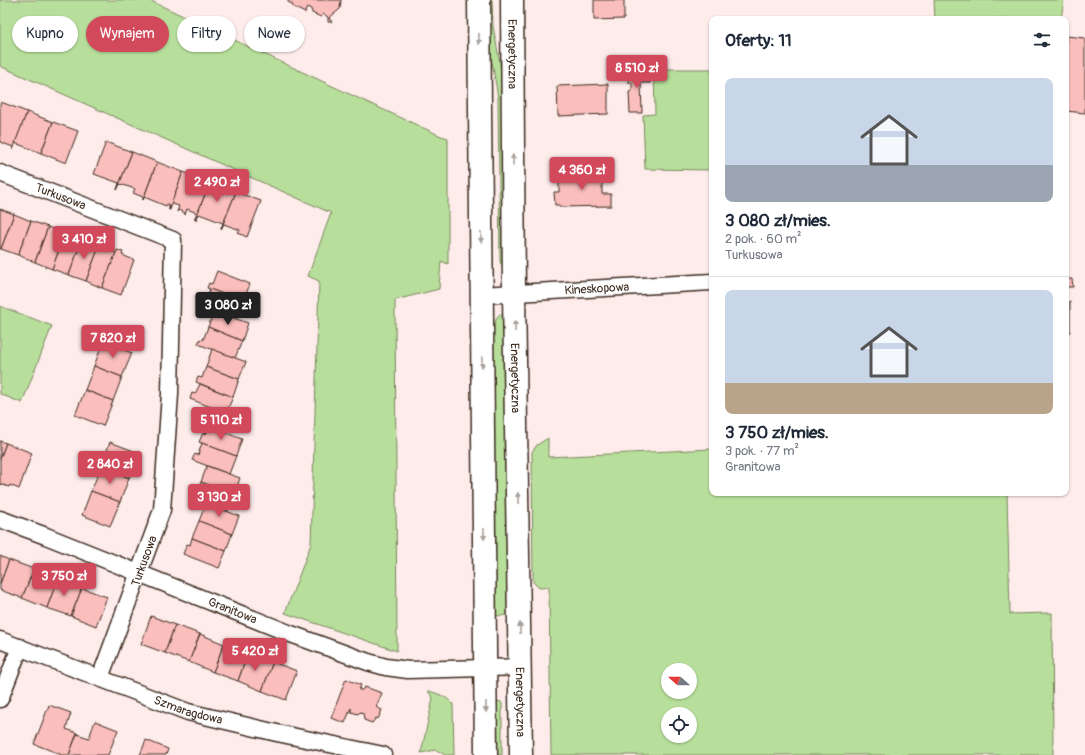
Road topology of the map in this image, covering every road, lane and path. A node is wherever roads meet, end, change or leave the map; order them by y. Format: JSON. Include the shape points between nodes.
{"nodes":[{"id":1,"x":479,"y":0,"type":"edge"},
{"id":2,"x":512,"y":0,"type":"edge"},
{"id":3,"x":0,"y":173,"type":"edge"},
{"id":4,"x":709,"y":282,"type":"edge"},
{"id":5,"x":514,"y":294,"type":"junction"},
{"id":6,"x":482,"y":295,"type":"junction"},
{"id":7,"x":0,"y":518,"type":"edge"},
{"id":8,"x":139,"y":574,"type":"junction"},
{"id":9,"x":0,"y":640,"type":"edge"},
{"id":10,"x":20,"y":647,"type":"junction"},
{"id":11,"x":520,"y":667,"type":"junction"},
{"id":12,"x":486,"y":668,"type":"junction"},
{"id":13,"x":100,"y":678,"type":"junction"},
{"id":14,"x":0,"y":699,"type":"edge"},
{"id":15,"x":383,"y":755,"type":"edge"},
{"id":16,"x":486,"y":755,"type":"edge"},
{"id":17,"x":521,"y":755,"type":"edge"}],
"edges":[{"from":1,"to":6,"type":"street","one_way":true},
{"from":5,"to":2,"type":"street","name":"Energetyczna","one_way":true},
{"from":3,"to":8,"type":"street","name":"Turkusowa","via":[[173,240],[170,394],[162,510]]},
{"from":4,"to":5,"type":"street","name":"Kineskopowa"},
{"from":5,"to":6,"type":"street","name":"Kineskopowa"},
{"from":11,"to":5,"type":"street","name":"Energetyczna","one_way":true},
{"from":6,"to":12,"type":"street","one_way":true},
{"from":7,"to":8,"type":"street","name":"Granitowa"},
{"from":8,"to":12,"type":"street","name":"Granitowa","via":[[291,634],[386,668]]},
{"from":8,"to":13,"type":"street","name":"Turkusowa"},
{"from":9,"to":10,"type":"street","name":"Szmaragdowa"},
{"from":10,"to":13,"type":"street","name":"Szmaragdowa"},
{"from":10,"to":14,"type":"street"},
{"from":11,"to":12,"type":"street","name":"Granitowa"},
{"from":11,"to":17,"type":"street","name":"Energetyczna"},
{"from":12,"to":16,"type":"street","one_way":true},
{"from":13,"to":15,"type":"street","name":"Szmaragdowa","via":[[188,712]]}]}
